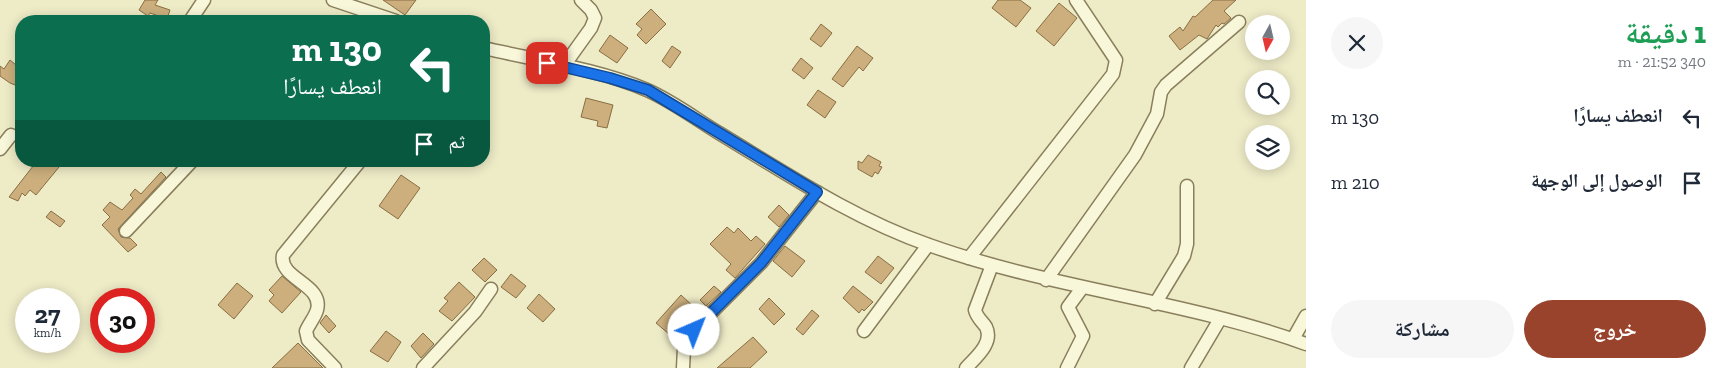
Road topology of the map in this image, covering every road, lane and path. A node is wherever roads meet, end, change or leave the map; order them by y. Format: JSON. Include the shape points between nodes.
{"nodes":[{"id":1,"x":204,"y":0,"type":"edge"},
{"id":2,"x":333,"y":0,"type":"edge"},
{"id":3,"x":581,"y":0,"type":"edge"},
{"id":4,"x":1076,"y":0,"type":"edge"},
{"id":5,"x":194,"y":15,"type":"edge"},
{"id":6,"x":378,"y":15,"type":"edge"},
{"id":7,"x":1239,"y":22,"type":"dead end"},
{"id":8,"x":490,"y":49,"type":"edge"},
{"id":9,"x":563,"y":66,"type":"junction"},
{"id":10,"x":11,"y":134,"type":"dead end"},
{"id":11,"x":0,"y":149,"type":"edge"},
{"id":12,"x":186,"y":167,"type":"edge"},
{"id":13,"x":355,"y":167,"type":"edge"},
{"id":14,"x":1187,"y":186,"type":"dead end"},
{"id":15,"x":817,"y":192,"type":"junction"},
{"id":16,"x":126,"y":231,"type":"dead end"},
{"id":17,"x":928,"y":245,"type":"junction"},
{"id":18,"x":969,"y":258,"type":"junction"},
{"id":19,"x":992,"y":265,"type":"junction"},
{"id":20,"x":1046,"y":280,"type":"junction"},
{"id":21,"x":1082,"y":288,"type":"junction"},
{"id":22,"x":491,"y":289,"type":"dead end"},
{"id":23,"x":1155,"y":304,"type":"junction"},
{"id":24,"x":1306,"y":316,"type":"edge"},
{"id":25,"x":1220,"y":319,"type":"junction"},
{"id":26,"x":864,"y":331,"type":"dead end"},
{"id":27,"x":1293,"y":339,"type":"junction"},
{"id":28,"x":1306,"y":344,"type":"edge"},
{"id":29,"x":334,"y":368,"type":"edge"},
{"id":30,"x":423,"y":368,"type":"edge"},
{"id":31,"x":683,"y":368,"type":"edge"},
{"id":32,"x":966,"y":368,"type":"edge"},
{"id":33,"x":1067,"y":368,"type":"edge"},
{"id":34,"x":1191,"y":368,"type":"edge"}],
"edges":[{"from":1,"to":5,"type":"street"},
{"from":2,"to":6,"type":"street"},
{"from":3,"to":9,"type":"street","via":[[595,18],[592,28]]},
{"from":4,"to":18,"type":"street","via":[[1116,60],[1113,74]]},
{"from":7,"to":20,"type":"street","via":[[1166,85],[1161,92],[1157,114],[1135,155]]},
{"from":8,"to":9,"type":"street"},
{"from":9,"to":15,"type":"street","via":[[648,90]]},
{"from":10,"to":11,"type":"street"},
{"from":12,"to":16,"type":"street"},
{"from":13,"to":29,"type":"street","via":[[283,255],[282,261],[284,268],[316,299],[318,309],[306,331],[308,340]]},
{"from":14,"to":23,"type":"street","via":[[1184,256]]},
{"from":15,"to":17,"type":"street","via":[[871,221]]},
{"from":15,"to":31,"type":"street","via":[[761,263],[694,330],[684,348]]},
{"from":17,"to":18,"type":"street"},
{"from":17,"to":26,"type":"street"},
{"from":18,"to":19,"type":"street"},
{"from":19,"to":20,"type":"street"},
{"from":19,"to":32,"type":"street","via":[[975,310],[988,338]]},
{"from":20,"to":21,"type":"street"},
{"from":21,"to":23,"type":"street"},
{"from":21,"to":33,"type":"street","via":[[1068,306],[1084,336]]},
{"from":22,"to":30,"type":"street","via":[[475,312]]},
{"from":23,"to":25,"type":"street"},
{"from":24,"to":27,"type":"street"},
{"from":25,"to":27,"type":"street"},
{"from":25,"to":34,"type":"street"},
{"from":27,"to":28,"type":"street"}]}
